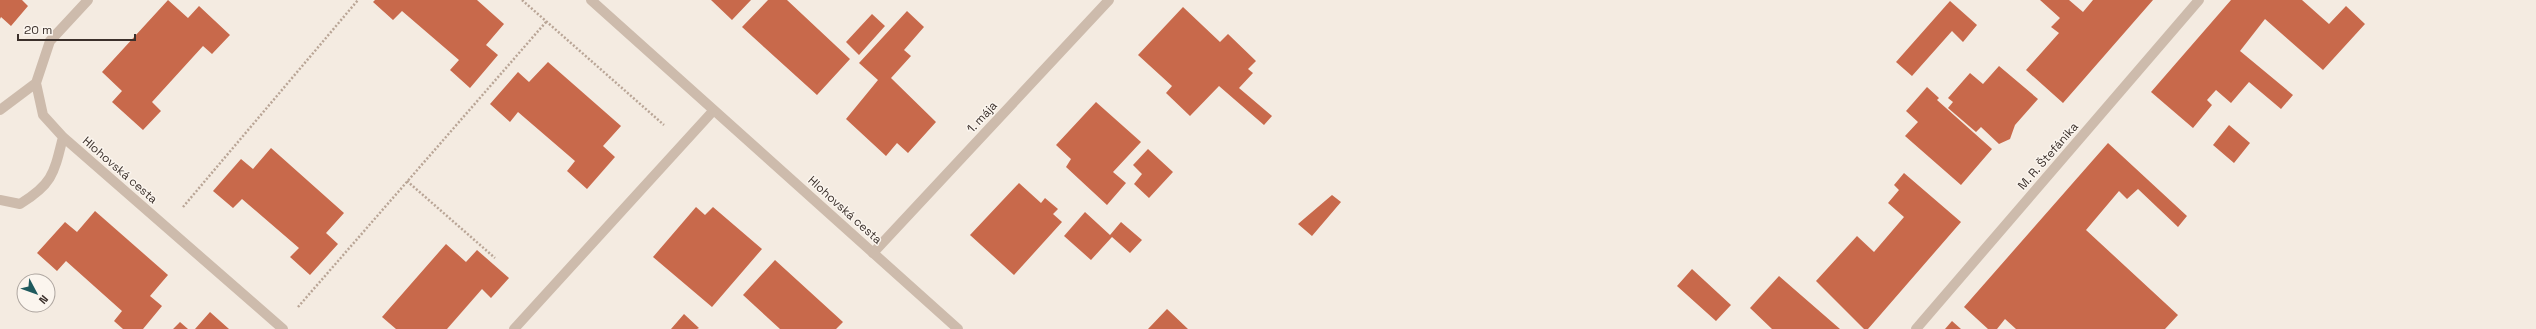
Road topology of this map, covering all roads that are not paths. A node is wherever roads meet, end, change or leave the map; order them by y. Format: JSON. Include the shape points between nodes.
{"nodes":[{"id":1,"x":88,"y":0,"type":"edge"},
{"id":2,"x":591,"y":0,"type":"edge"},
{"id":3,"x":1109,"y":0,"type":"edge"},
{"id":4,"x":2199,"y":0,"type":"edge"},
{"id":5,"x":36,"y":83,"type":"junction"},
{"id":6,"x":0,"y":110,"type":"edge"},
{"id":7,"x":714,"y":111,"type":"junction"},
{"id":8,"x":63,"y":137,"type":"junction"},
{"id":9,"x":0,"y":200,"type":"edge"},
{"id":10,"x":873,"y":253,"type":"junction"},
{"id":11,"x":282,"y":328,"type":"edge"},
{"id":12,"x":514,"y":329,"type":"edge"},
{"id":13,"x":958,"y":329,"type":"edge"},
{"id":14,"x":1916,"y":329,"type":"edge"}],
"edges":[{"from":1,"to":5,"type":"street","via":[[50,42]]},
{"from":2,"to":7,"type":"street","name":"Hlohovská cesta"},
{"from":3,"to":10,"type":"street","name":"1. mája"},
{"from":4,"to":14,"type":"street","name":"M. R. Štefánika"},
{"from":5,"to":6,"type":"street"},
{"from":5,"to":8,"type":"street","name":"Hlohovská cesta","via":[[43,115]]},
{"from":7,"to":10,"type":"street","name":"Hlohovská cesta"},
{"from":7,"to":12,"type":"street"},
{"from":8,"to":9,"type":"street","via":[[54,171],[40,192],[20,204]]},
{"from":8,"to":11,"type":"street","name":"Hlohovská cesta"},
{"from":10,"to":13,"type":"street","name":"Hlohovská cesta"}]}
